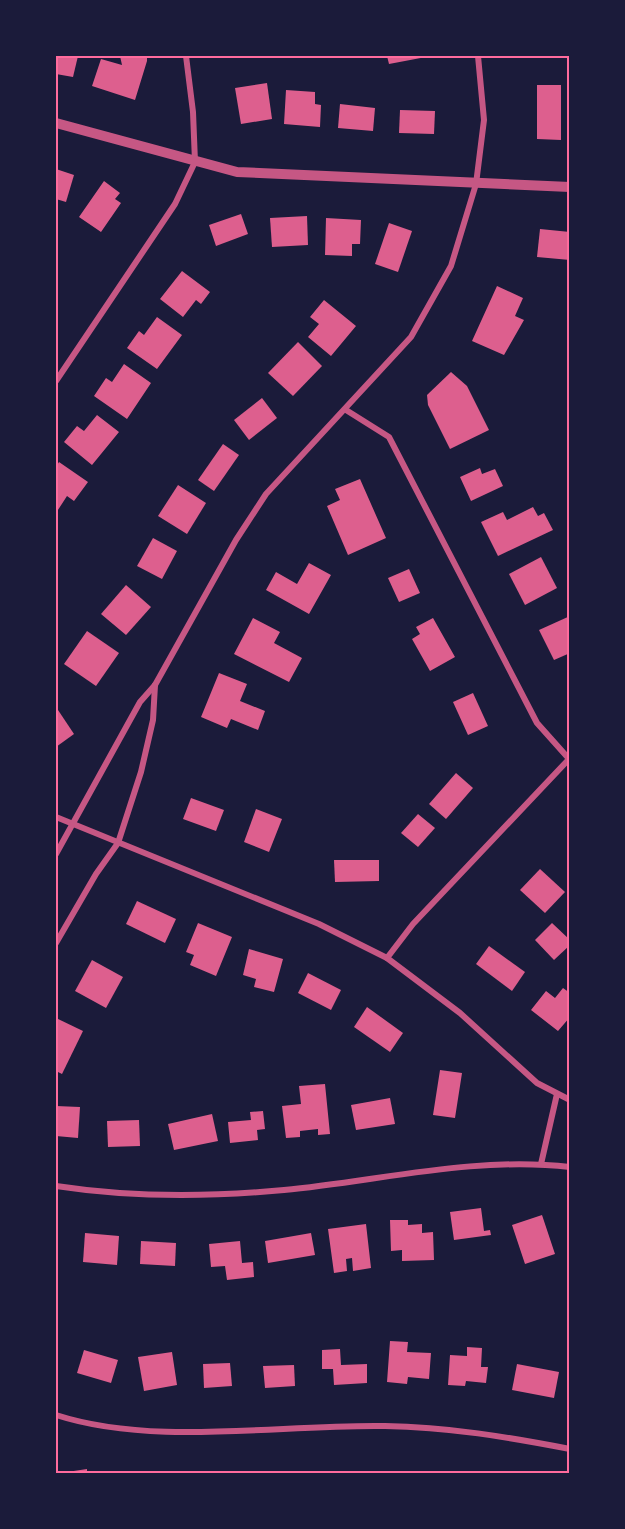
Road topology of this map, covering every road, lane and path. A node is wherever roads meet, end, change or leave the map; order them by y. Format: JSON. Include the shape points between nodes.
{"nodes":[{"id":1,"x":186,"y":56,"type":"edge"},
{"id":2,"x":478,"y":56,"type":"edge"},
{"id":3,"x":56,"y":123,"type":"edge"},
{"id":4,"x":195,"y":162,"type":"junction"},
{"id":5,"x":476,"y":184,"type":"junction"},
{"id":6,"x":570,"y":187,"type":"edge"},
{"id":7,"x":56,"y":381,"type":"edge"},
{"id":8,"x":346,"y":410,"type":"junction"},
{"id":9,"x":155,"y":685,"type":"junction"},
{"id":10,"x":569,"y":759,"type":"edge"},
{"id":11,"x":56,"y":818,"type":"edge"},
{"id":12,"x":72,"y":826,"type":"junction"},
{"id":13,"x":118,"y":843,"type":"junction"},
{"id":14,"x":56,"y":854,"type":"edge"},
{"id":15,"x":56,"y":943,"type":"edge"},
{"id":16,"x":387,"y":958,"type":"junction"},
{"id":17,"x":557,"y":1094,"type":"junction"},
{"id":18,"x":570,"y":1100,"type":"edge"},
{"id":19,"x":541,"y":1164,"type":"junction"},
{"id":20,"x":570,"y":1167,"type":"edge"},
{"id":21,"x":56,"y":1186,"type":"edge"},
{"id":22,"x":56,"y":1415,"type":"edge"},
{"id":23,"x":570,"y":1449,"type":"edge"}],
"edges":[{"from":1,"to":4,"type":"street","via":[[194,112]]},
{"from":2,"to":5,"type":"street","via":[[484,120]]},
{"from":3,"to":4,"type":"street"},
{"from":4,"to":5,"type":"street","via":[[237,172]]},
{"from":4,"to":7,"type":"street","via":[[175,204]]},
{"from":5,"to":6,"type":"street"},
{"from":5,"to":8,"type":"street","via":[[451,266],[411,337]]},
{"from":8,"to":9,"type":"street","via":[[266,494]]},
{"from":8,"to":10,"type":"street","via":[[389,437],[537,723]]},
{"from":9,"to":12,"type":"street","via":[[140,702]]},
{"from":9,"to":13,"type":"street","via":[[151,731]]},
{"from":10,"to":16,"type":"street","via":[[413,924]]},
{"from":11,"to":12,"type":"street"},
{"from":12,"to":13,"type":"street"},
{"from":12,"to":14,"type":"street"},
{"from":13,"to":15,"type":"street"},
{"from":13,"to":16,"type":"street","via":[[320,924]]},
{"from":16,"to":17,"type":"street","via":[[460,1013],[537,1083]]},
{"from":17,"to":18,"type":"street"},
{"from":17,"to":19,"type":"street"},
{"from":19,"to":20,"type":"street"},
{"from":19,"to":21,"type":"street","via":[[465,1165],[284,1190],[185,1195]]},
{"from":22,"to":23,"type":"street","via":[[86,1425],[137,1432],[385,1426],[488,1433]]}]}
